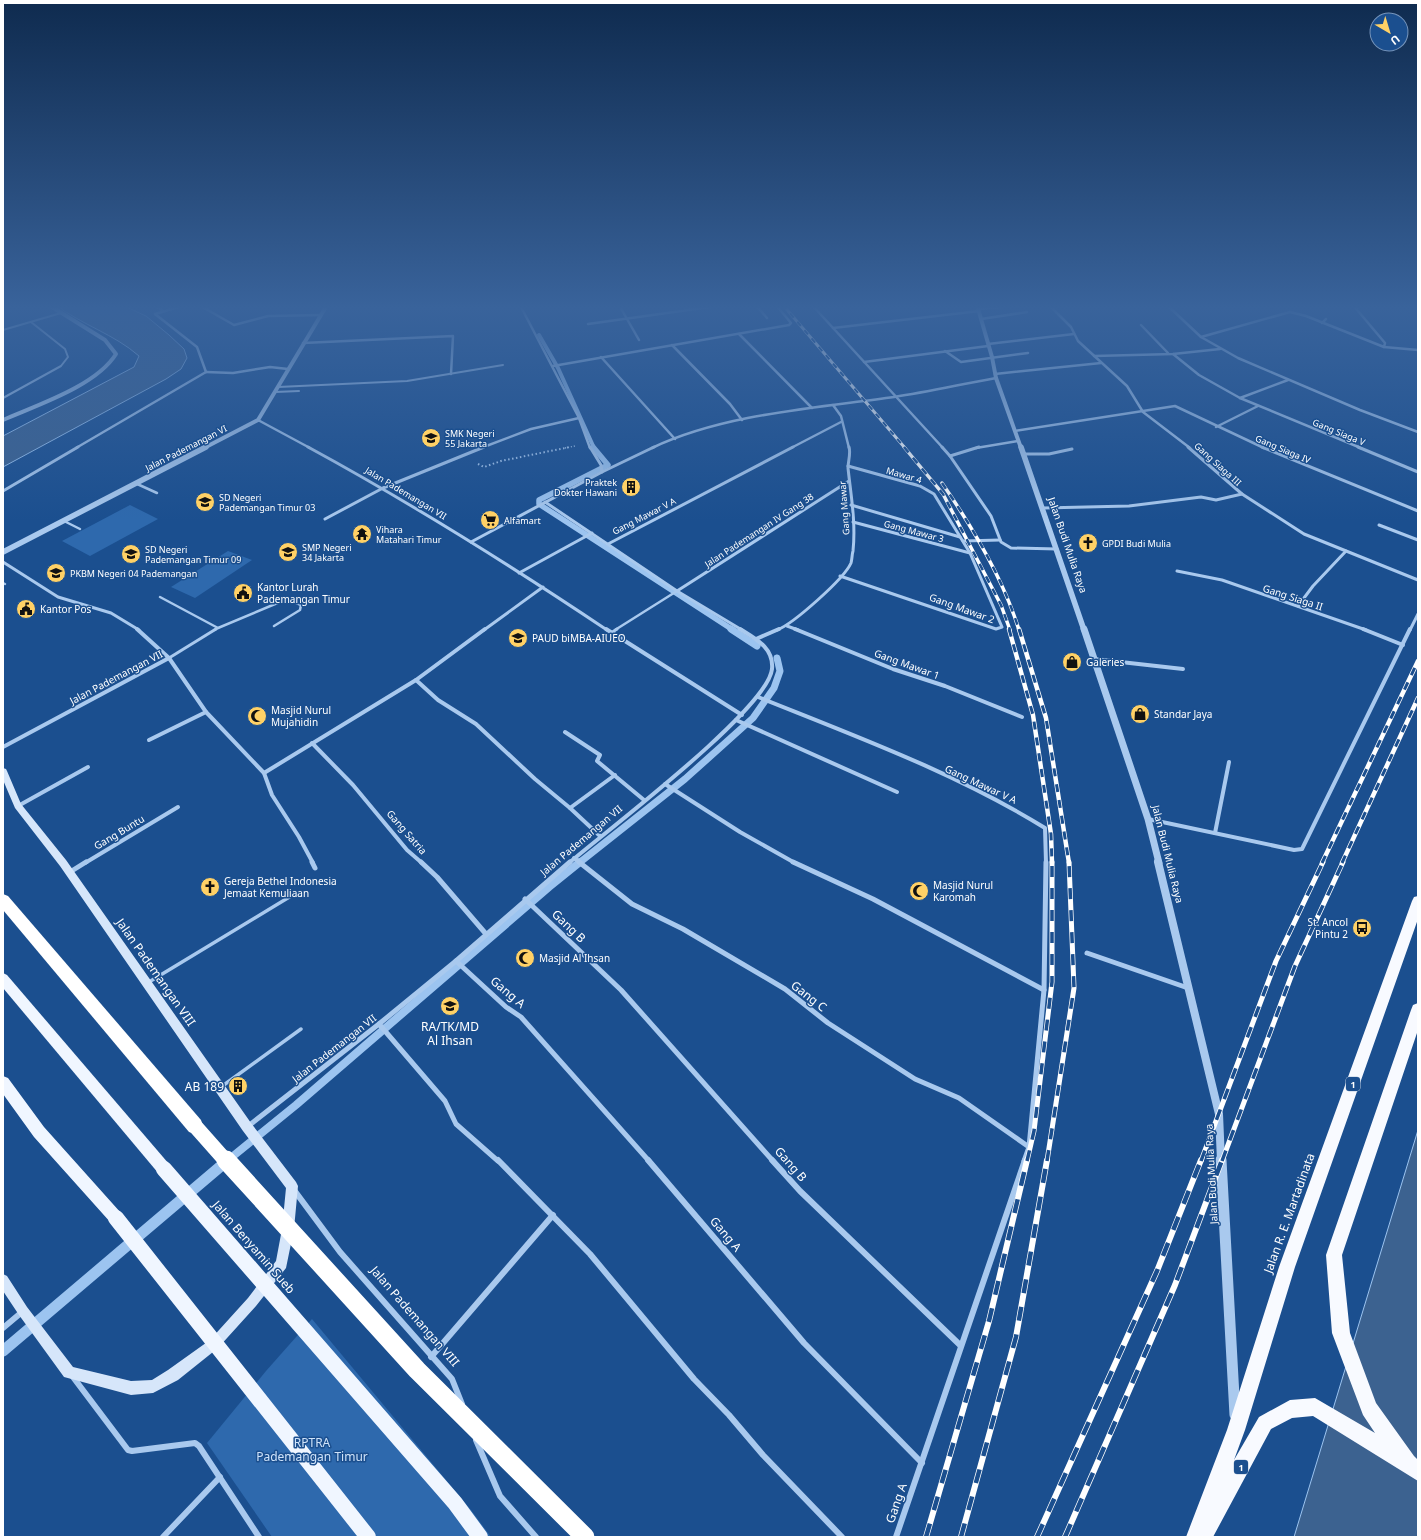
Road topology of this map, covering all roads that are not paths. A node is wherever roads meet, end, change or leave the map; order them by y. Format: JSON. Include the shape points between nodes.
{"nodes":[{"id":1,"x":995,"y":376,"type":"edge"},
{"id":2,"x":41,"y":377,"type":"edge"},
{"id":3,"x":93,"y":377,"type":"edge"},
{"id":4,"x":198,"y":377,"type":"edge"},
{"id":5,"x":284,"y":377,"type":"edge"},
{"id":6,"x":433,"y":377,"type":"edge"},
{"id":7,"x":559,"y":377,"type":"edge"},
{"id":8,"x":619,"y":377,"type":"edge"},
{"id":9,"x":703,"y":377,"type":"edge"},
{"id":10,"x":781,"y":377,"type":"edge"},
{"id":11,"x":878,"y":377,"type":"edge"},
{"id":12,"x":991,"y":377,"type":"edge"},
{"id":13,"x":1117,"y":377,"type":"edge"},
{"id":14,"x":1202,"y":377,"type":"edge"},
{"id":15,"x":1282,"y":377,"type":"edge"},
{"id":16,"x":1289,"y":380,"type":"junction"},
{"id":17,"x":278,"y":387,"type":"junction"},
{"id":18,"x":299,"y":391,"type":"dead end"},
{"id":19,"x":274,"y":392,"type":"junction"},
{"id":20,"x":896,"y":397,"type":"junction"},
{"id":21,"x":3,"y":398,"type":"edge"},
{"id":22,"x":1240,"y":398,"type":"junction"},
{"id":23,"x":833,"y":405,"type":"junction"},
{"id":24,"x":1258,"y":406,"type":"junction"},
{"id":25,"x":812,"y":408,"type":"junction"},
{"id":26,"x":1143,"y":412,"type":"junction"},
{"id":27,"x":579,"y":418,"type":"junction"},
{"id":28,"x":3,"y":420,"type":"edge"},
{"id":29,"x":258,"y":420,"type":"junction"},
{"id":30,"x":742,"y":420,"type":"junction"},
{"id":31,"x":841,"y":422,"type":"junction"},
{"id":32,"x":1216,"y":427,"type":"junction"},
{"id":33,"x":1015,"y":431,"type":"junction"},
{"id":34,"x":1418,"y":432,"type":"edge"},
{"id":35,"x":675,"y":439,"type":"junction"},
{"id":36,"x":1018,"y":441,"type":"junction"},
{"id":37,"x":1072,"y":449,"type":"dead end"},
{"id":38,"x":1023,"y":454,"type":"junction"},
{"id":39,"x":950,"y":456,"type":"junction"},
{"id":40,"x":848,"y":466,"type":"junction"},
{"id":41,"x":602,"y":471,"type":"junction"},
{"id":42,"x":1418,"y":472,"type":"edge"},
{"id":43,"x":849,"y":481,"type":"junction"},
{"id":44,"x":135,"y":483,"type":"junction"},
{"id":45,"x":384,"y":488,"type":"junction"},
{"id":46,"x":3,"y":491,"type":"edge"},
{"id":47,"x":157,"y":493,"type":"dead end"},
{"id":48,"x":1242,"y":494,"type":"junction"},
{"id":49,"x":544,"y":502,"type":"junction"},
{"id":50,"x":852,"y":505,"type":"junction"},
{"id":51,"x":1043,"y":508,"type":"junction"},
{"id":52,"x":1418,"y":511,"type":"edge"},
{"id":53,"x":326,"y":519,"type":"dead end"},
{"id":54,"x":63,"y":521,"type":"junction"},
{"id":55,"x":853,"y":522,"type":"junction"},
{"id":56,"x":1379,"y":525,"type":"dead end"},
{"id":57,"x":80,"y":528,"type":"dead end"},
{"id":58,"x":591,"y":534,"type":"junction"},
{"id":59,"x":960,"y":537,"type":"junction"},
{"id":60,"x":1000,"y":540,"type":"junction"},
{"id":61,"x":1418,"y":540,"type":"edge"},
{"id":62,"x":963,"y":541,"type":"junction"},
{"id":63,"x":471,"y":542,"type":"junction"},
{"id":64,"x":608,"y":544,"type":"junction"},
{"id":65,"x":1057,"y":549,"type":"junction"},
{"id":66,"x":1346,"y":551,"type":"junction"},
{"id":67,"x":3,"y":552,"type":"edge"},
{"id":68,"x":970,"y":553,"type":"junction"},
{"id":69,"x":3,"y":562,"type":"edge"},
{"id":70,"x":1176,"y":571,"type":"dead end"},
{"id":71,"x":519,"y":573,"type":"junction"},
{"id":72,"x":840,"y":576,"type":"junction"},
{"id":73,"x":1418,"y":580,"type":"edge"},
{"id":74,"x":543,"y":587,"type":"junction"},
{"id":75,"x":676,"y":592,"type":"junction"},
{"id":76,"x":160,"y":597,"type":"dead end"},
{"id":77,"x":1298,"y":606,"type":"junction"},
{"id":78,"x":1418,"y":614,"type":"edge"},
{"id":79,"x":274,"y":626,"type":"dead end"},
{"id":80,"x":787,"y":626,"type":"junction"},
{"id":81,"x":218,"y":628,"type":"junction"},
{"id":82,"x":611,"y":633,"type":"junction"},
{"id":83,"x":756,"y":640,"type":"junction"},
{"id":84,"x":1403,"y":645,"type":"junction"},
{"id":85,"x":169,"y":658,"type":"junction"},
{"id":86,"x":1094,"y":659,"type":"junction"},
{"id":87,"x":1182,"y":669,"type":"dead end"},
{"id":88,"x":416,"y":680,"type":"junction"},
{"id":89,"x":758,"y":697,"type":"junction"},
{"id":90,"x":206,"y":712,"type":"junction"},
{"id":91,"x":742,"y":715,"type":"junction"},
{"id":92,"x":1022,"y":717,"type":"dead end"},
{"id":93,"x":739,"y":721,"type":"junction"},
{"id":94,"x":565,"y":732,"type":"dead end"},
{"id":95,"x":149,"y":740,"type":"dead end"},
{"id":96,"x":312,"y":743,"type":"junction"},
{"id":97,"x":3,"y":747,"type":"edge"},
{"id":98,"x":1229,"y":762,"type":"dead end"},
{"id":99,"x":88,"y":767,"type":"dead end"},
{"id":100,"x":3,"y":770,"type":"edge"},
{"id":101,"x":264,"y":773,"type":"junction"},
{"id":102,"x":615,"y":775,"type":"junction"},
{"id":103,"x":665,"y":784,"type":"junction"},
{"id":104,"x":897,"y":792,"type":"dead end"},
{"id":105,"x":644,"y":800,"type":"junction"},
{"id":106,"x":18,"y":806,"type":"junction"},
{"id":107,"x":178,"y":807,"type":"dead end"},
{"id":108,"x":570,"y":808,"type":"junction"},
{"id":109,"x":1148,"y":819,"type":"junction"},
{"id":110,"x":1215,"y":833,"type":"junction"},
{"id":111,"x":600,"y":836,"type":"junction"},
{"id":112,"x":575,"y":859,"type":"junction"},
{"id":113,"x":315,"y":868,"type":"dead end"},
{"id":114,"x":69,"y":872,"type":"junction"},
{"id":115,"x":296,"y":893,"type":"dead end"},
{"id":116,"x":3,"y":900,"type":"edge"},
{"id":117,"x":526,"y":900,"type":"junction"},
{"id":118,"x":1418,"y":901,"type":"edge"},
{"id":119,"x":486,"y":934,"type":"junction"},
{"id":120,"x":1087,"y":953,"type":"dead end"},
{"id":121,"x":457,"y":962,"type":"junction"},
{"id":122,"x":3,"y":979,"type":"edge"},
{"id":123,"x":147,"y":983,"type":"junction"},
{"id":124,"x":1189,"y":988,"type":"junction"},
{"id":125,"x":1044,"y":990,"type":"junction"},
{"id":126,"x":1418,"y":1010,"type":"edge"},
{"id":127,"x":381,"y":1026,"type":"junction"},
{"id":128,"x":301,"y":1029,"type":"dead end"},
{"id":129,"x":3,"y":1083,"type":"edge"},
{"id":130,"x":220,"y":1088,"type":"junction"},
{"id":131,"x":247,"y":1127,"type":"junction"},
{"id":132,"x":1029,"y":1147,"type":"junction"},
{"id":133,"x":292,"y":1186,"type":"junction"},
{"id":134,"x":553,"y":1215,"type":"junction"},
{"id":135,"x":3,"y":1280,"type":"edge"},
{"id":136,"x":23,"y":1311,"type":"junction"},
{"id":137,"x":3,"y":1328,"type":"edge"},
{"id":138,"x":960,"y":1345,"type":"junction"},
{"id":139,"x":431,"y":1357,"type":"junction"},
{"id":140,"x":69,"y":1372,"type":"junction"},
{"id":141,"x":1236,"y":1430,"type":"junction"},
{"id":142,"x":922,"y":1463,"type":"junction"},
{"id":143,"x":1413,"y":1467,"type":"edge"},
{"id":144,"x":220,"y":1477,"type":"junction"},
{"id":145,"x":163,"y":1537,"type":"edge"},
{"id":146,"x":259,"y":1537,"type":"edge"},
{"id":147,"x":368,"y":1537,"type":"edge"},
{"id":148,"x":480,"y":1537,"type":"edge"},
{"id":149,"x":536,"y":1537,"type":"edge"},
{"id":150,"x":585,"y":1537,"type":"edge"},
{"id":151,"x":842,"y":1537,"type":"edge"},
{"id":152,"x":896,"y":1537,"type":"edge"},
{"id":153,"x":1196,"y":1537,"type":"edge"},
{"id":154,"x":1202,"y":1537,"type":"edge"}],
"edges":[{"from":1,"to":33,"type":"street","name":"Jalan Budi Mulia Raya"},
{"from":2,"to":21,"type":"lane"},
{"from":3,"to":28,"type":"street"},
{"from":4,"to":46,"type":"street"},
{"from":5,"to":17,"type":"street"},
{"from":6,"to":17,"type":"lane","via":[[408,381]]},
{"from":7,"to":27,"type":"street"},
{"from":8,"to":35,"type":"street"},
{"from":9,"to":30,"type":"street"},
{"from":10,"to":25,"type":"street"},
{"from":11,"to":20,"type":"street"},
{"from":12,"to":20,"type":"street"},
{"from":13,"to":26,"type":"street","name":"Gang Siaga III","via":[[1127,386]]},
{"from":14,"to":22,"type":"street","name":"Gang Siaga V"},
{"from":15,"to":16,"type":"street"},
{"from":16,"to":22,"type":"street"},
{"from":16,"to":34,"type":"street"},
{"from":17,"to":19,"type":"street"},
{"from":18,"to":19,"type":"lane"},
{"from":19,"to":29,"type":"street"},
{"from":20,"to":23,"type":"street"},
{"from":20,"to":39,"type":"street"},
{"from":22,"to":24,"type":"street","name":"Gang Siaga V"},
{"from":23,"to":25,"type":"street"},
{"from":23,"to":31,"type":"street","name":"Gang Mawar","via":[[841,416]]},
{"from":24,"to":32,"type":"street"},
{"from":24,"to":42,"type":"street","name":"Gang Siaga V"},
{"from":25,"to":30,"type":"street"},
{"from":26,"to":32,"type":"street","name":"Gang Siaga IV","via":[[1175,406]]},
{"from":26,"to":33,"type":"street","name":"Gang Siaga IV","via":[[1122,413]]},
{"from":26,"to":48,"type":"street","name":"Gang Siaga III","via":[[1178,438]]},
{"from":27,"to":41,"type":"street","via":[[587,443]]},
{"from":27,"to":45,"type":"street","via":[[531,429]]},
{"from":29,"to":44,"type":"street","name":"Jalan Pademangan VI"},
{"from":29,"to":45,"type":"street","name":"Jalan Pademangan VII"},
{"from":30,"to":35,"type":"street","via":[[713,426]]},
{"from":31,"to":40,"type":"street","name":"Gang Mawar","via":[[850,452]]},
{"from":31,"to":64,"type":"street","name":"Gang Mawar V A"},
{"from":32,"to":52,"type":"street","name":"Gang Siaga IV"},
{"from":33,"to":36,"type":"street","name":"Jalan Budi Mulia Raya"},
{"from":35,"to":41,"type":"street"},
{"from":36,"to":38,"type":"street","name":"Jalan Budi Mulia Raya"},
{"from":36,"to":39,"type":"street","via":[[986,446]]},
{"from":37,"to":38,"type":"street","via":[[1049,454]]},
{"from":38,"to":51,"type":"street","name":"Jalan Budi Mulia Raya"},
{"from":39,"to":60,"type":"street","via":[[991,516]]},
{"from":40,"to":43,"type":"street","name":"Gang Mawar"},
{"from":40,"to":59,"type":"street","name":"Mawar 4","via":[[927,489],[936,497]]},
{"from":41,"to":49,"type":"street"},
{"from":43,"to":50,"type":"street","name":"Gang Mawar"},
{"from":43,"to":75,"type":"street","name":"Jalan Pademangan IV Gang 38"},
{"from":44,"to":47,"type":"lane"},
{"from":44,"to":54,"type":"street","name":"Jalan Pademangan VI"},
{"from":45,"to":53,"type":"street"},
{"from":45,"to":63,"type":"street","name":"Jalan Pademangan VII"},
{"from":48,"to":51,"type":"street","via":[[1216,500],[1201,497],[1129,506]]},
{"from":48,"to":66,"type":"street","name":"Gang Siaga III","via":[[1304,534]]},
{"from":49,"to":58,"type":"street"},
{"from":49,"to":63,"type":"street"},
{"from":50,"to":55,"type":"street","name":"Gang Mawar"},
{"from":50,"to":59,"type":"street"},
{"from":51,"to":65,"type":"street","name":"Jalan Budi Mulia Raya"},
{"from":54,"to":57,"type":"lane"},
{"from":54,"to":67,"type":"street","name":"Jalan Pademangan VI"},
{"from":55,"to":68,"type":"street","name":"Gang Mawar 3"},
{"from":55,"to":72,"type":"street","name":"Gang Mawar","via":[[854,540],[850,563]]},
{"from":56,"to":61,"type":"street"},
{"from":58,"to":64,"type":"street"},
{"from":58,"to":71,"type":"street"},
{"from":59,"to":62,"type":"street","name":"Mawar 4"},
{"from":60,"to":62,"type":"street"},
{"from":60,"to":65,"type":"street","via":[[1011,548]]},
{"from":62,"to":68,"type":"street","name":"Mawar 4"},
{"from":63,"to":71,"type":"street","name":"Jalan Pademangan VII"},
{"from":64,"to":75,"type":"street"},
{"from":65,"to":86,"type":"street","name":"Jalan Budi Mulia Raya"},
{"from":66,"to":73,"type":"street","name":"Gang Siaga III"},
{"from":66,"to":77,"type":"street"},
{"from":68,"to":72,"type":"street","name":"Gang Mawar 2","via":[[1002,627],[996,629],[926,603]]},
{"from":69,"to":85,"type":"street","via":[[58,597],[117,617],[140,631]]},
{"from":70,"to":77,"type":"street","name":"Gang Siaga II","via":[[1222,580]]},
{"from":71,"to":74,"type":"street","name":"Jalan Pademangan VII"},
{"from":72,"to":80,"type":"street","name":"Gang Mawar"},
{"from":74,"to":82,"type":"street","name":"Jalan Pademangan VII"},
{"from":74,"to":88,"type":"street"},
{"from":75,"to":82,"type":"lane"},
{"from":75,"to":83,"type":"street"},
{"from":76,"to":81,"type":"lane"},
{"from":77,"to":84,"type":"street","name":"Gang Siaga II"},
{"from":78,"to":84,"type":"street"},
{"from":79,"to":81,"type":"lane","via":[[300,610],[301,605],[287,599]]},
{"from":80,"to":83,"type":"street","name":"Gang Mawar"},
{"from":80,"to":92,"type":"street","name":"Gang Mawar 1"},
{"from":81,"to":85,"type":"lane"},
{"from":82,"to":91,"type":"street","name":"Jalan Pademangan VII"},
{"from":83,"to":89,"type":"street","via":[[769,651],[772,670]]},
{"from":84,"to":110,"type":"street","via":[[1302,849],[1294,850]]},
{"from":85,"to":90,"type":"street","name":"Jalan Pademangan VII"},
{"from":85,"to":97,"type":"street","name":"Jalan Pademangan VII"},
{"from":86,"to":87,"type":"street"},
{"from":86,"to":109,"type":"street","name":"Jalan Budi Mulia Raya"},
{"from":88,"to":96,"type":"street"},
{"from":88,"to":108,"type":"street","via":[[438,700],[476,724]]},
{"from":89,"to":91,"type":"street"},
{"from":89,"to":125,"type":"street","name":"Gang Mawar V A","via":[[876,744],[1006,804],[1043,825],[1047,881]]},
{"from":90,"to":95,"type":"street"},
{"from":90,"to":101,"type":"street","name":"Jalan Pademangan VII"},
{"from":91,"to":93,"type":"street","name":"Jalan Pademangan VII"},
{"from":93,"to":103,"type":"street","name":"Jalan Pademangan VII"},
{"from":93,"to":104,"type":"street"},
{"from":94,"to":102,"type":"street","via":[[600,755],[597,761]]},
{"from":96,"to":101,"type":"street"},
{"from":96,"to":119,"type":"street","name":"Gang Satria","via":[[353,785],[407,850],[437,878]]},
{"from":98,"to":110,"type":"street"},
{"from":99,"to":106,"type":"street"},
{"from":100,"to":106,"type":"main road","name":"Jalan Pademangan VIII"},
{"from":101,"to":113,"type":"street","via":[[272,795]]},
{"from":102,"to":105,"type":"street"},
{"from":102,"to":108,"type":"street"},
{"from":103,"to":105,"type":"street","name":"Jalan Pademangan VII"},
{"from":103,"to":125,"type":"street","via":[[804,869],[873,899]]},
{"from":105,"to":111,"type":"street","name":"Jalan Pademangan VII"},
{"from":106,"to":114,"type":"main road","name":"Jalan Pademangan VIII"},
{"from":107,"to":114,"type":"street","name":"Gang Buntu"},
{"from":108,"to":111,"type":"street"},
{"from":109,"to":110,"type":"street"},
{"from":109,"to":124,"type":"street","name":"Jalan Budi Mulia Raya"},
{"from":111,"to":112,"type":"street","name":"Jalan Pademangan VII"},
{"from":112,"to":117,"type":"street","name":"Jalan Pademangan VII"},
{"from":112,"to":132,"type":"street","name":"Gang C","via":[[632,904],[683,929],[785,989],[828,1023],[915,1079],[959,1098]]},
{"from":114,"to":123,"type":"main road","name":"Jalan Pademangan VIII"},
{"from":115,"to":123,"type":"lane"},
{"from":116,"to":150,"type":"highway","bridge":true,"via":[[194,1126],[417,1370]]},
{"from":117,"to":119,"type":"street","name":"Jalan Pademangan VII"},
{"from":117,"to":138,"type":"street","name":"Gang B","via":[[621,990],[800,1191]]},
{"from":118,"to":141,"type":"highway","name":"Jalan R. E. Martadinata","number":"1","via":[[1287,1267]]},
{"from":119,"to":121,"type":"street","name":"Jalan Pademangan VII"},
{"from":120,"to":124,"type":"street"},
{"from":121,"to":127,"type":"street","name":"Jalan Pademangan VII"},
{"from":121,"to":142,"type":"street","name":"Gang A","via":[[506,1007],[521,1017],[666,1180],[804,1344]]},
{"from":122,"to":148,"type":"main road","name":"Jalan Benyamin Sueb","bridge":true,"via":[[164,1169],[455,1503]]},
{"from":123,"to":130,"type":"main road","name":"Jalan Pademangan VIII"},
{"from":124,"to":141,"type":"street","name":"Jalan Budi Mulia Raya","via":[[1219,1114]]},
{"from":125,"to":132,"type":"street"},
{"from":126,"to":143,"type":"highway","number":"1","via":[[1334,1255],[1340,1333],[1369,1409]]},
{"from":127,"to":131,"type":"street","name":"Jalan Pademangan VII"},
{"from":127,"to":134,"type":"street","via":[[445,1101],[456,1124],[494,1156]]},
{"from":128,"to":130,"type":"lane"},
{"from":129,"to":147,"type":"main road","bridge":true,"via":[[39,1132],[116,1218]]},
{"from":130,"to":131,"type":"main road","name":"Jalan Pademangan VIII"},
{"from":131,"to":133,"type":"main road","name":"Jalan Pademangan VIII"},
{"from":132,"to":138,"type":"street"},
{"from":133,"to":139,"type":"street","name":"Jalan Pademangan VIII","via":[[340,1252]]},
{"from":133,"to":140,"type":"main road","via":[[282,1264],[214,1344],[173,1375],[153,1386],[131,1388]]},
{"from":134,"to":139,"type":"street"},
{"from":134,"to":151,"type":"street","via":[[595,1260],[694,1379]]},
{"from":135,"to":136,"type":"main road"},
{"from":136,"to":137,"type":"street"},
{"from":136,"to":140,"type":"main road"},
{"from":138,"to":142,"type":"street"},
{"from":139,"to":149,"type":"street","name":"Jalan Pademangan VIII","via":[[452,1378],[500,1496]]},
{"from":140,"to":144,"type":"street","via":[[128,1450],[195,1442]]},
{"from":141,"to":153,"type":"highway","name":"Jalan R. E. Martadinata","number":"1"},
{"from":142,"to":152,"type":"street","name":"Gang A"},
{"from":143,"to":154,"type":"highway","number":"1","via":[[1315,1407],[1290,1409],[1265,1423]]},
{"from":144,"to":145,"type":"street"},
{"from":144,"to":146,"type":"street"}]}
